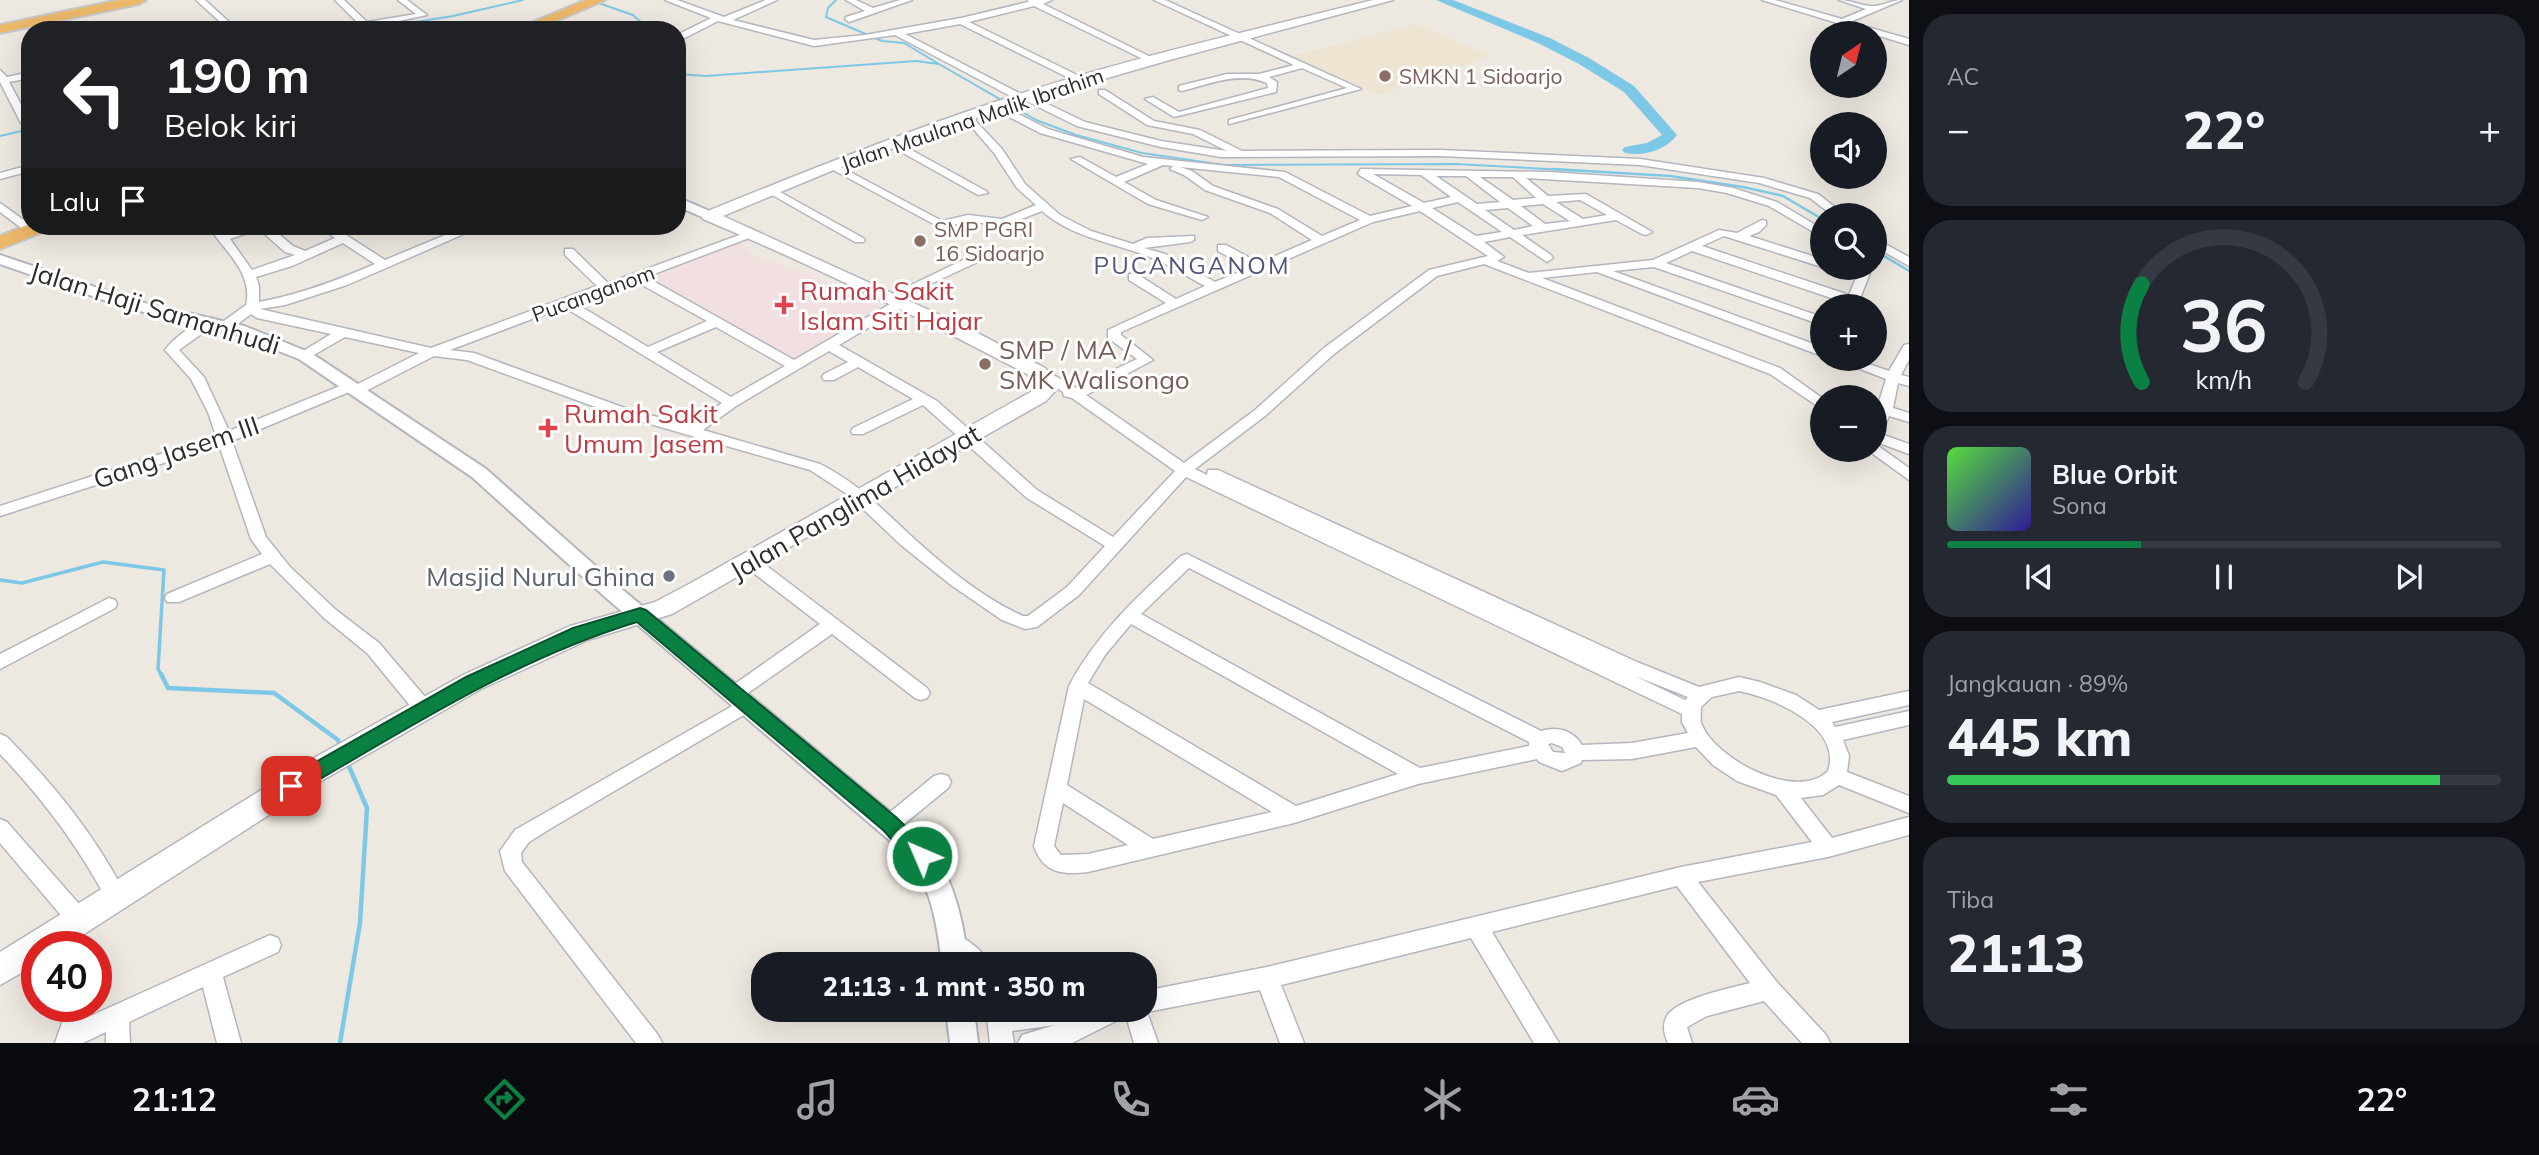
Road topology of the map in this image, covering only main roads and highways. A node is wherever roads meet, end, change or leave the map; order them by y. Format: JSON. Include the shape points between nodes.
{"nodes":[{"id":1,"x":139,"y":0,"type":"edge"},
{"id":2,"x":1387,"y":0,"type":"edge"},
{"id":3,"x":592,"y":3,"type":"edge"},
{"id":4,"x":38,"y":21,"type":"edge"},
{"id":5,"x":545,"y":21,"type":"edge"},
{"id":6,"x":21,"y":25,"type":"edge"},
{"id":7,"x":0,"y":29,"type":"edge"},
{"id":8,"x":1022,"y":98,"type":"joint"},
{"id":9,"x":997,"y":106,"type":"joint"},
{"id":10,"x":21,"y":233,"type":"edge"},
{"id":11,"x":0,"y":241,"type":"edge"},
{"id":12,"x":895,"y":301,"type":"joint"},
{"id":13,"x":1038,"y":372,"type":"joint"},
{"id":14,"x":70,"y":931,"type":"edge"},
{"id":15,"x":21,"y":959,"type":"edge"},
{"id":16,"x":0,"y":970,"type":"edge"}],
"edges":[{"from":1,"to":4,"type":"highway"},
{"from":2,"to":8,"type":"main road","name":"Jalan Maulana Malik Ibrahim"},
{"from":3,"to":5,"type":"highway"},
{"from":6,"to":7,"type":"highway"},
{"from":8,"to":9,"type":"main road","name":"Jalan Maulana Malik Ibrahim"},
{"from":9,"to":12,"type":"main road","name":"Jalan Maulana Malik Ibrahim","via":[[709,216]]},
{"from":10,"to":11,"type":"highway"},
{"from":12,"to":13,"type":"main road"},
{"from":13,"to":14,"type":"main road","name":"Jalan Panglima Hidayat","via":[[1046,384],[1039,397],[663,608],[579,633],[472,682],[313,772],[115,895]]},
{"from":15,"to":16,"type":"main road","name":"Jalan Panglima Hidayat"}]}
